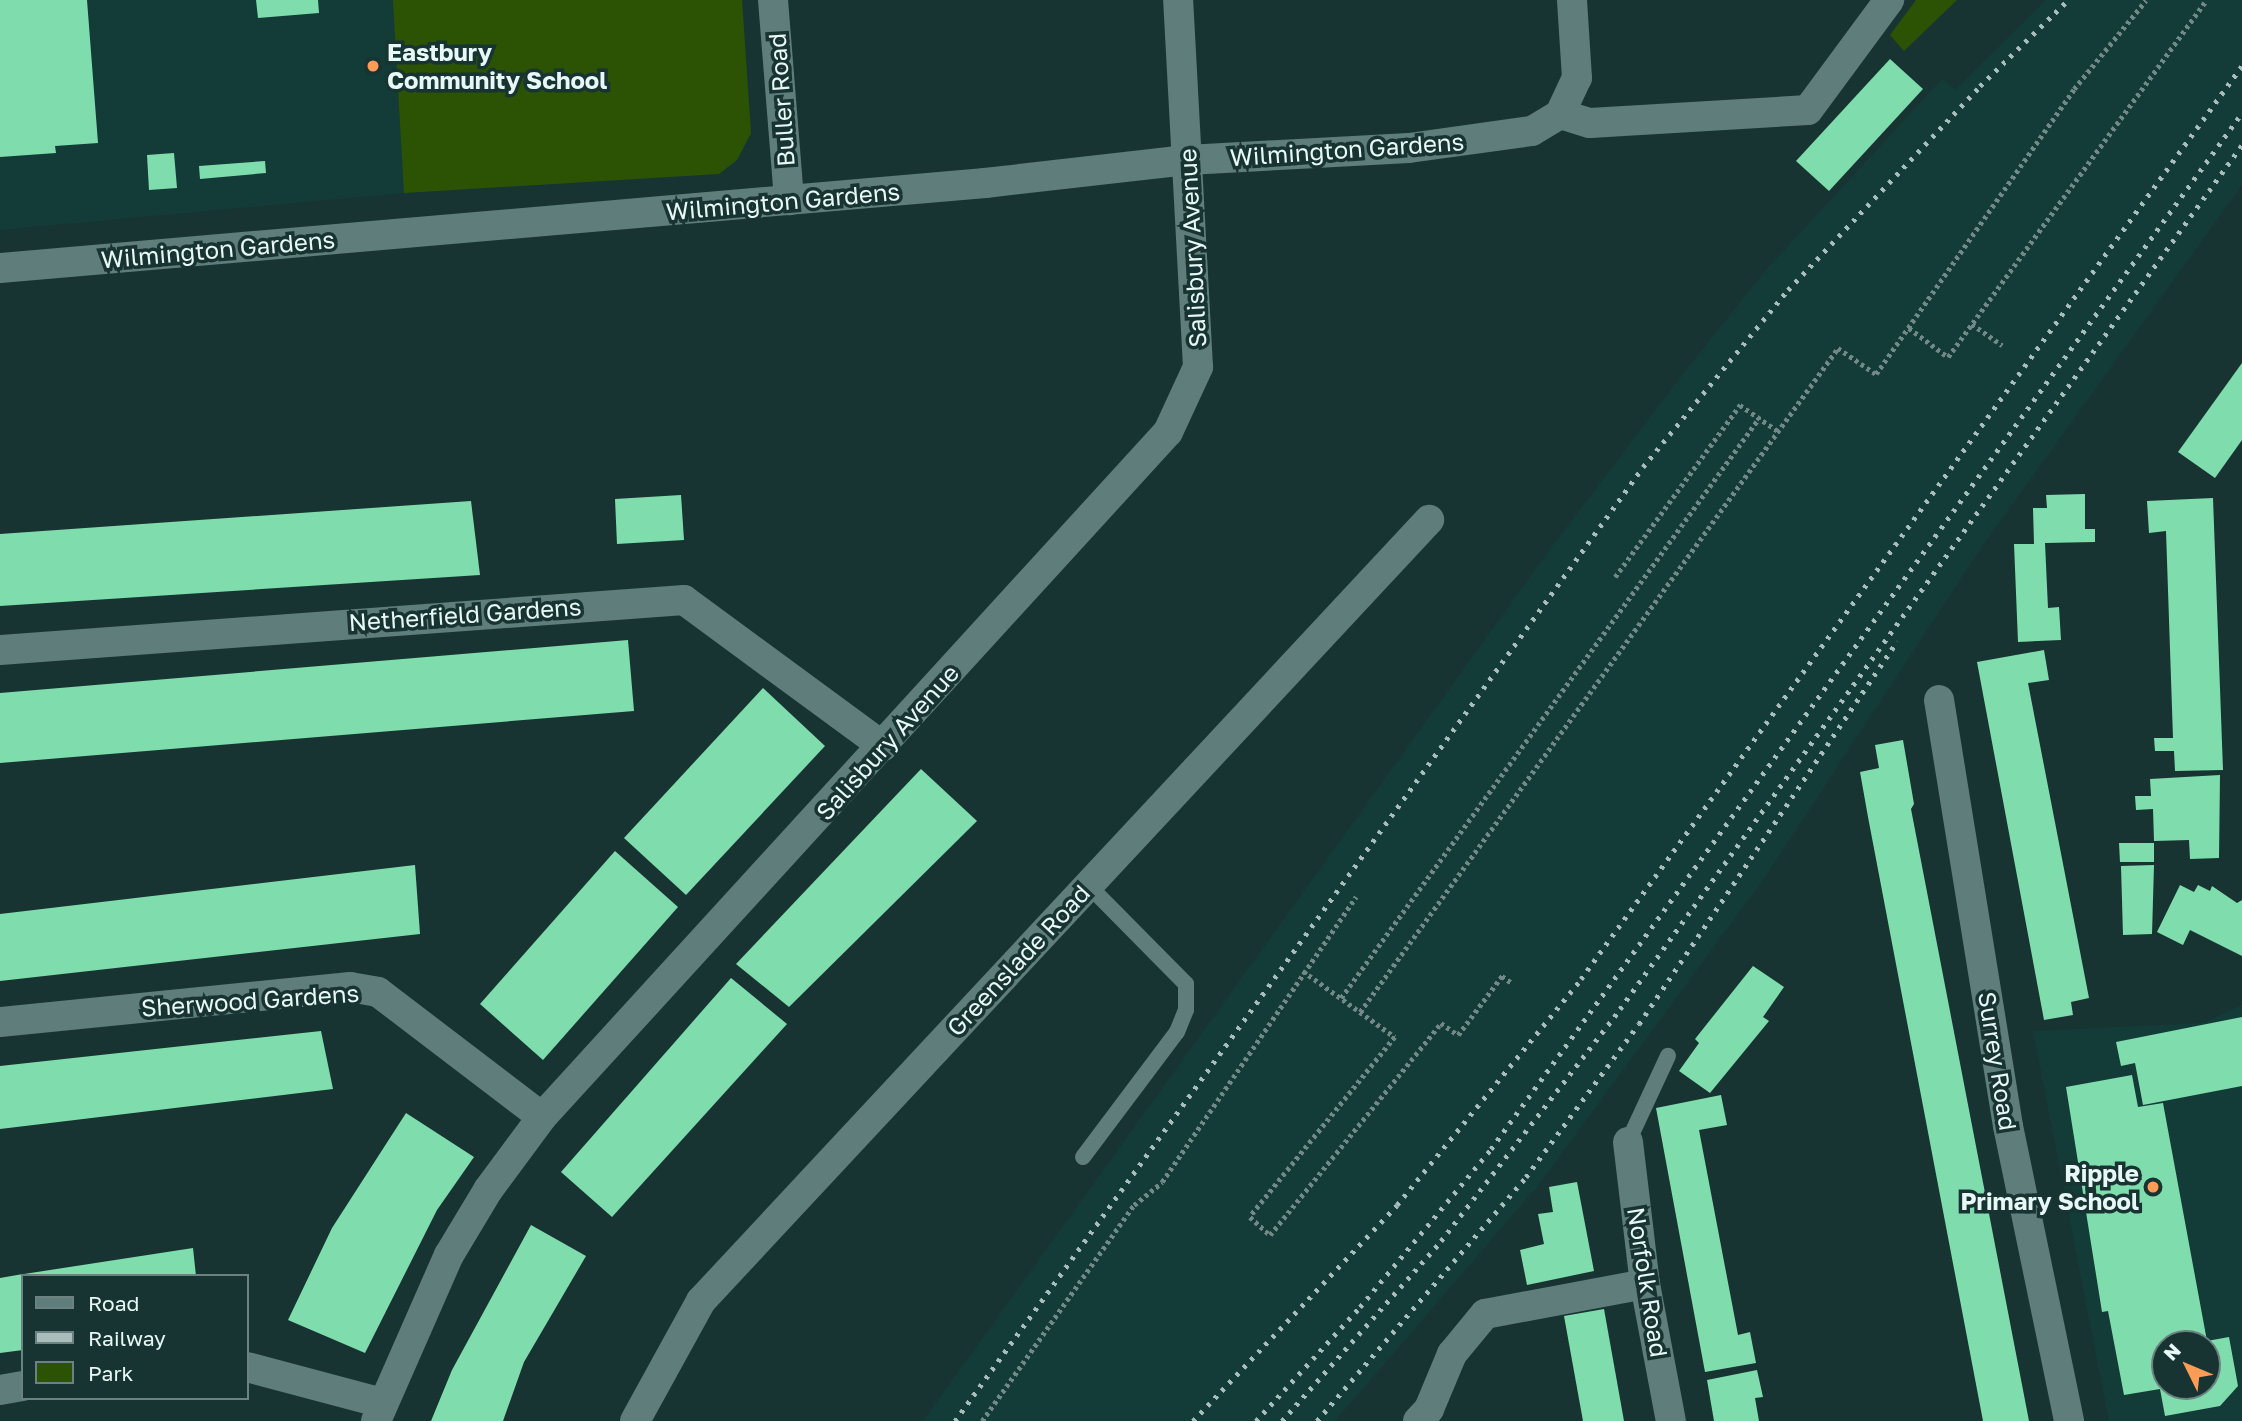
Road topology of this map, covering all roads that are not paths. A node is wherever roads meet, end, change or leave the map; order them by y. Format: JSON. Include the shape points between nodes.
{"nodes":[{"id":1,"x":774,"y":0,"type":"edge"},
{"id":2,"x":1178,"y":0,"type":"edge"},
{"id":3,"x":1572,"y":0,"type":"edge"},
{"id":4,"x":1889,"y":0,"type":"edge"},
{"id":5,"x":1560,"y":114,"type":"junction"},
{"id":6,"x":1187,"y":160,"type":"junction"},
{"id":7,"x":789,"y":200,"type":"junction"},
{"id":8,"x":0,"y":268,"type":"edge"},
{"id":9,"x":1429,"y":520,"type":"dead end"},
{"id":10,"x":0,"y":650,"type":"edge"},
{"id":11,"x":1940,"y":700,"type":"dead end"},
{"id":12,"x":883,"y":746,"type":"junction"},
{"id":13,"x":1088,"y":885,"type":"junction"},
{"id":14,"x":0,"y":1022,"type":"edge"},
{"id":15,"x":1668,"y":1056,"type":"dead end"},
{"id":16,"x":542,"y":1117,"type":"junction"},
{"id":17,"x":1628,"y":1142,"type":"joint"},
{"id":18,"x":1083,"y":1157,"type":"dead end"},
{"id":19,"x":1645,"y":1284,"type":"junction"},
{"id":20,"x":248,"y":1367,"type":"edge"},
{"id":21,"x":21,"y":1386,"type":"edge"},
{"id":22,"x":0,"y":1390,"type":"edge"},
{"id":23,"x":379,"y":1412,"type":"edge"},
{"id":24,"x":635,"y":1421,"type":"edge"},
{"id":25,"x":1418,"y":1421,"type":"edge"},
{"id":26,"x":1671,"y":1421,"type":"edge"},
{"id":27,"x":2069,"y":1421,"type":"edge"}],
"edges":[{"from":1,"to":7,"type":"street","name":"Buller Road"},
{"from":2,"to":6,"type":"street","name":"Salisbury Avenue"},
{"from":3,"to":5,"type":"street","via":[[1577,78]]},
{"from":4,"to":5,"type":"street","via":[[1808,110],[1590,122]]},
{"from":5,"to":6,"type":"street","name":"Wilmington Gardens","via":[[1532,131],[1409,148]]},
{"from":6,"to":7,"type":"street","name":"Wilmington Gardens"},
{"from":6,"to":12,"type":"street","name":"Salisbury Avenue","via":[[1198,367],[1168,432]]},
{"from":7,"to":8,"type":"street","name":"Wilmington Gardens"},
{"from":9,"to":13,"type":"street","name":"Greenslade Road"},
{"from":10,"to":12,"type":"street","name":"Netherfield Gardens","via":[[684,600]]},
{"from":11,"to":27,"type":"street","name":"Surrey Road","via":[[2008,1126]]},
{"from":12,"to":16,"type":"street","name":"Salisbury Avenue"},
{"from":13,"to":18,"type":"lane","via":[[1186,984],[1186,1010],[1177,1032]]},
{"from":13,"to":24,"type":"street","name":"Greenslade Road","via":[[701,1301]]},
{"from":14,"to":16,"type":"street","name":"Sherwood Gardens","via":[[350,987],[378,992]]},
{"from":15,"to":17,"type":"lane"},
{"from":16,"to":23,"type":"street","name":"Salisbury Avenue","via":[[488,1190],[449,1255]]},
{"from":17,"to":19,"type":"street","name":"Norfolk Road"},
{"from":19,"to":25,"type":"street","via":[[1485,1314],[1452,1354],[1429,1409]]},
{"from":19,"to":26,"type":"street","name":"Norfolk Road"},
{"from":20,"to":23,"type":"street"},
{"from":21,"to":22,"type":"street"}]}
